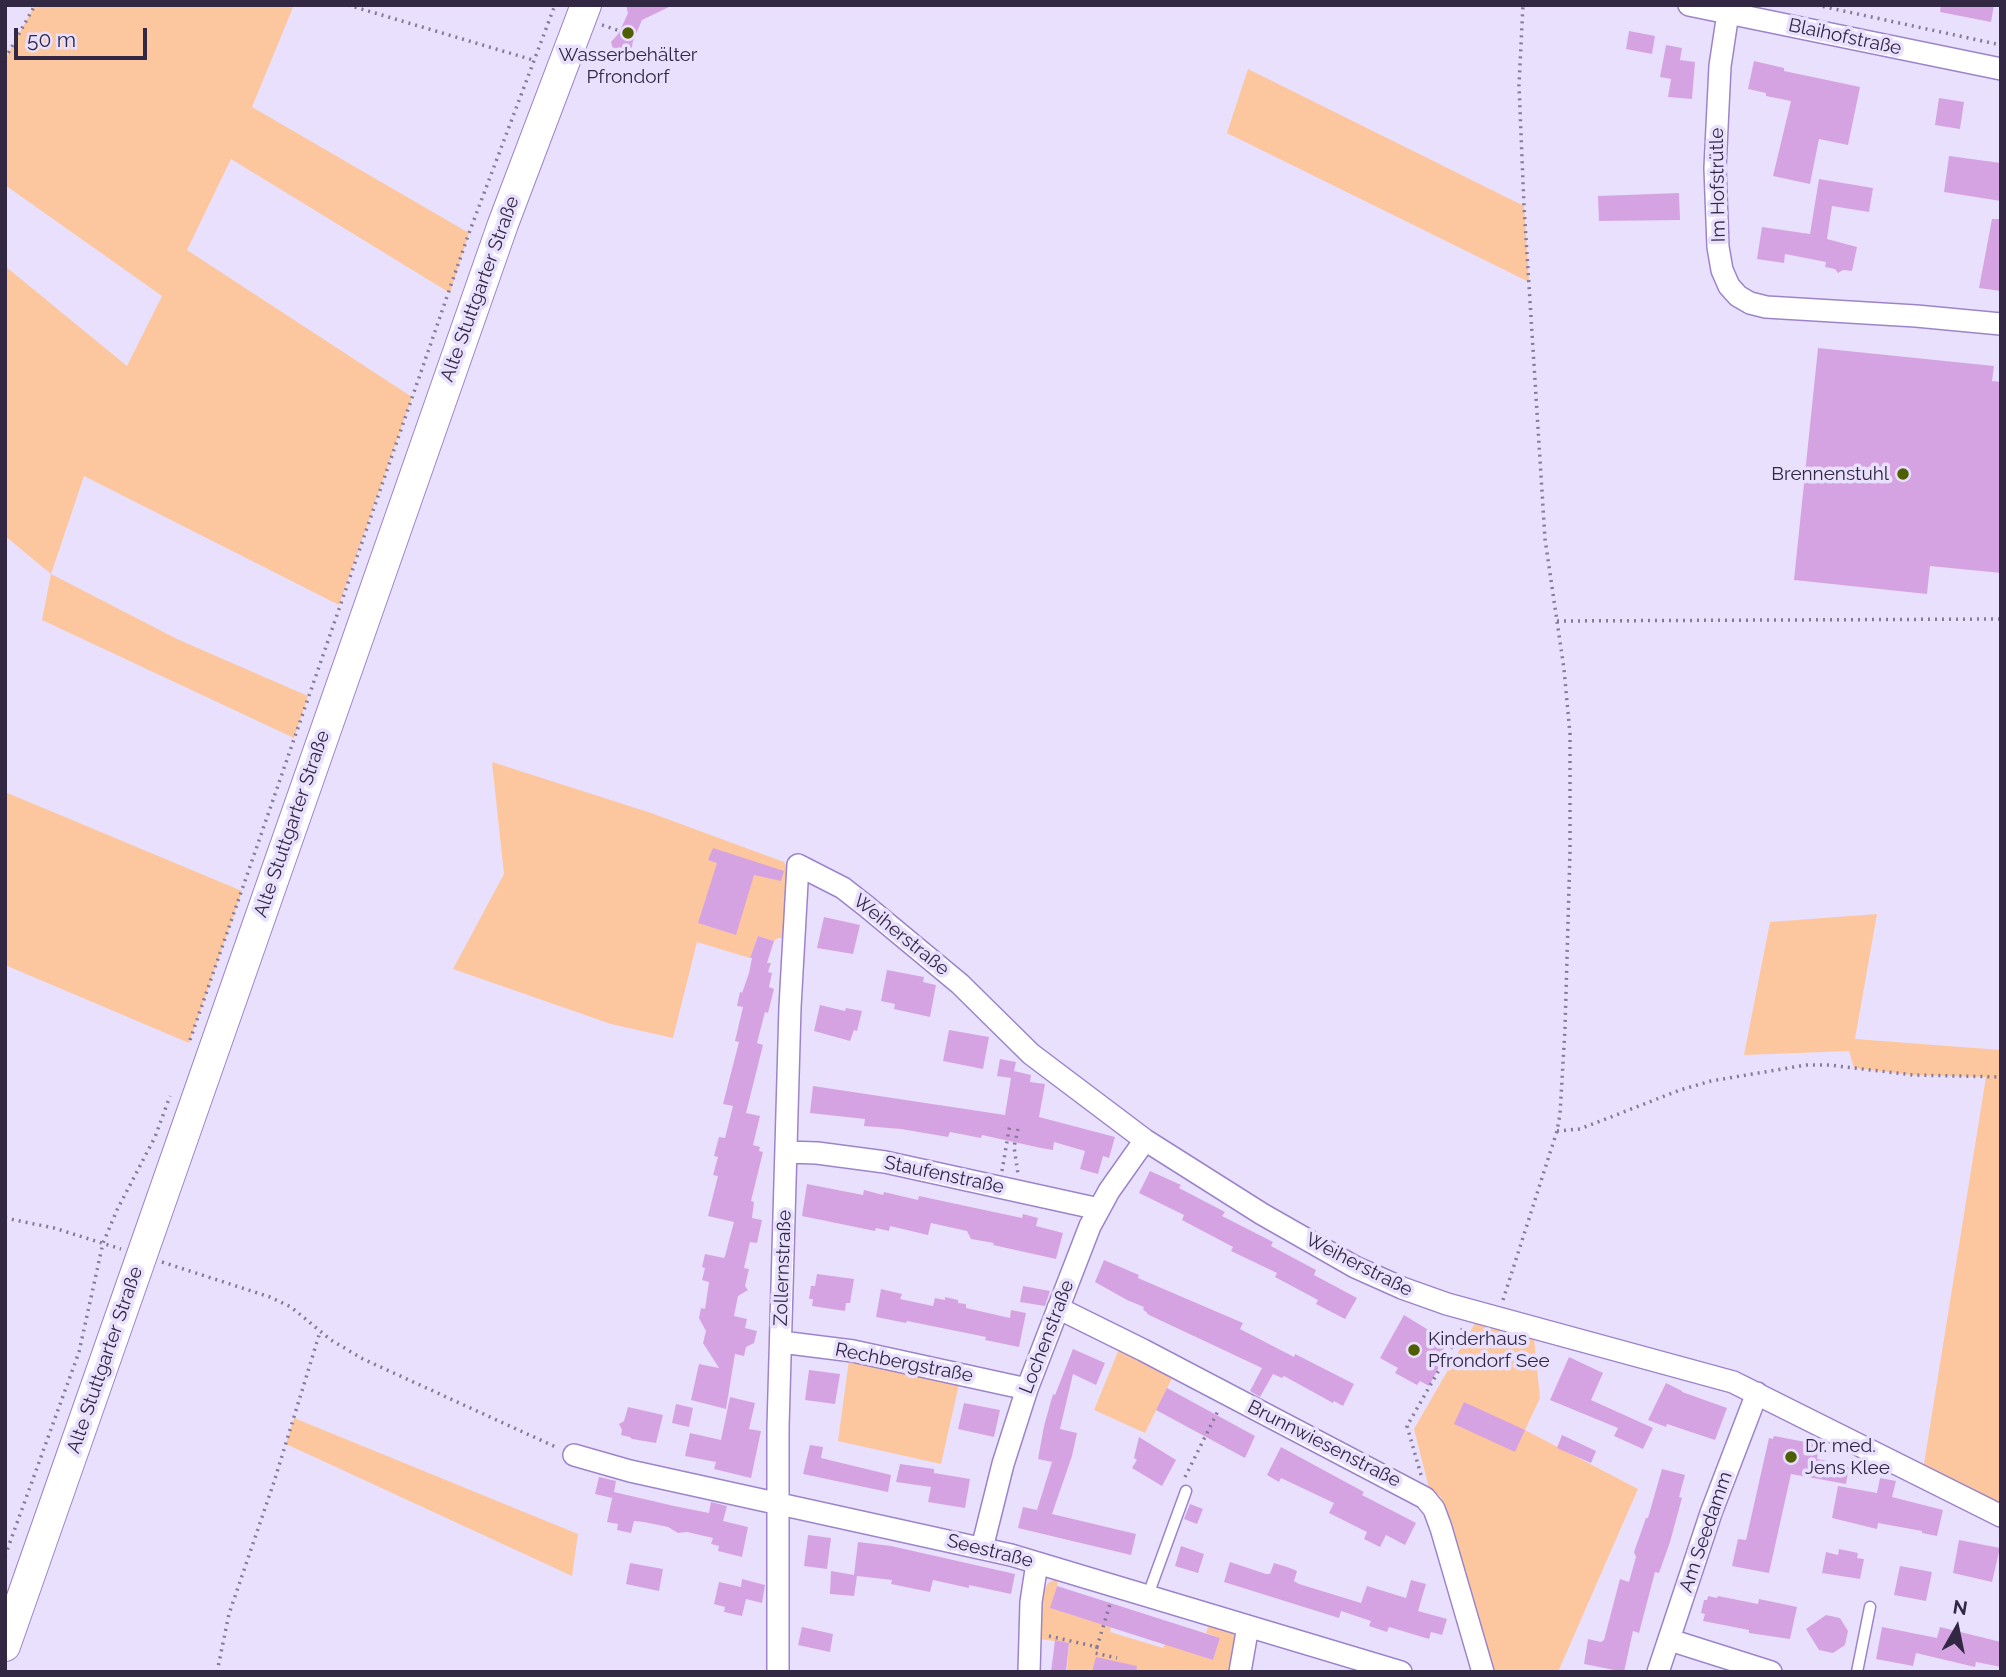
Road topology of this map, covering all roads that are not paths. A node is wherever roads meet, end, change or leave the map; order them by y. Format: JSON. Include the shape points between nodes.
{"nodes":[{"id":1,"x":586,"y":5,"type":"edge"},
{"id":2,"x":1689,"y":5,"type":"edge"},
{"id":3,"x":1728,"y":13,"type":"junction"},
{"id":4,"x":2001,"y":69,"type":"edge"},
{"id":5,"x":2001,"y":324,"type":"edge"},
{"id":6,"x":798,"y":865,"type":"joint"},
{"id":7,"x":1145,"y":1140,"type":"junction"},
{"id":8,"x":787,"y":1152,"type":"junction"},
{"id":9,"x":1099,"y":1209,"type":"junction"},
{"id":10,"x":1058,"y":1308,"type":"junction"},
{"id":11,"x":781,"y":1342,"type":"junction"},
{"id":12,"x":1027,"y":1389,"type":"junction"},
{"id":13,"x":1757,"y":1393,"type":"junction"},
{"id":14,"x":573,"y":1455,"type":"road end"},
{"id":15,"x":1186,"y":1491,"type":"road end"},
{"id":16,"x":778,"y":1503,"type":"junction"},
{"id":17,"x":2001,"y":1516,"type":"edge"},
{"id":18,"x":982,"y":1548,"type":"junction"},
{"id":19,"x":1037,"y":1563,"type":"junction"},
{"id":20,"x":1148,"y":1595,"type":"junction"},
{"id":21,"x":1870,"y":1607,"type":"dead end"},
{"id":22,"x":1248,"y":1626,"type":"junction"},
{"id":23,"x":1670,"y":1640,"type":"junction"},
{"id":24,"x":5,"y":1646,"type":"edge"},
{"id":25,"x":778,"y":1672,"type":"edge"},
{"id":26,"x":1029,"y":1672,"type":"edge"},
{"id":27,"x":1240,"y":1672,"type":"edge"},
{"id":28,"x":1401,"y":1672,"type":"edge"},
{"id":29,"x":1483,"y":1672,"type":"edge"},
{"id":30,"x":1658,"y":1672,"type":"edge"},
{"id":31,"x":1771,"y":1672,"type":"edge"},
{"id":32,"x":1857,"y":1672,"type":"edge"}],
"edges":[{"from":1,"to":24,"type":"street","name":"Alte Stuttgarter Straße","via":[[498,237]]},
{"from":2,"to":3,"type":"street","name":"Blaihofstraße"},
{"from":3,"to":4,"type":"street","name":"Blaihofstraße"},
{"from":3,"to":5,"type":"street","name":"Im Hofstrütle","via":[[1720,66],[1715,181],[1717,247],[1729,286],[1750,303],[1766,307]]},
{"from":6,"to":7,"type":"street","name":"Weiherstraße","via":[[843,888],[866,906],[960,984],[1031,1054]]},
{"from":6,"to":8,"type":"street","name":"Zollernstraße"},
{"from":7,"to":9,"type":"street","name":"Lochenstraße"},
{"from":7,"to":13,"type":"street","name":"Weiherstraße","via":[[1355,1266],[1425,1297],[1712,1375]]},
{"from":8,"to":9,"type":"street","name":"Staufenstraße","via":[[885,1162]]},
{"from":8,"to":11,"type":"street","name":"Zollernstraße"},
{"from":9,"to":10,"type":"street","name":"Lochenstraße"},
{"from":10,"to":12,"type":"street","name":"Lochenstraße"},
{"from":10,"to":29,"type":"street","name":"Brunnwiesenstraße","via":[[1425,1497],[1441,1528]]},
{"from":11,"to":12,"type":"street","name":"Rechbergstraße","via":[[853,1351]]},
{"from":11,"to":16,"type":"street","name":"Zollernstraße"},
{"from":12,"to":18,"type":"street","name":"Lochenstraße"},
{"from":13,"to":17,"type":"street","name":"Weiherstraße"},
{"from":13,"to":23,"type":"street","name":"Am Seedamm"},
{"from":14,"to":16,"type":"street","name":"Seestraße"},
{"from":15,"to":20,"type":"lane"},
{"from":16,"to":18,"type":"street","name":"Seestraße"},
{"from":16,"to":25,"type":"street","name":"Zollernstraße"},
{"from":18,"to":19,"type":"street","name":"Seestraße"},
{"from":19,"to":20,"type":"street","name":"Seestraße"},
{"from":19,"to":26,"type":"street"},
{"from":20,"to":22,"type":"street","name":"Seestraße"},
{"from":21,"to":32,"type":"lane"},
{"from":22,"to":27,"type":"street"},
{"from":22,"to":28,"type":"street","name":"Seestraße"},
{"from":23,"to":30,"type":"street","name":"Am Seedamm"},
{"from":23,"to":31,"type":"street"}]}
